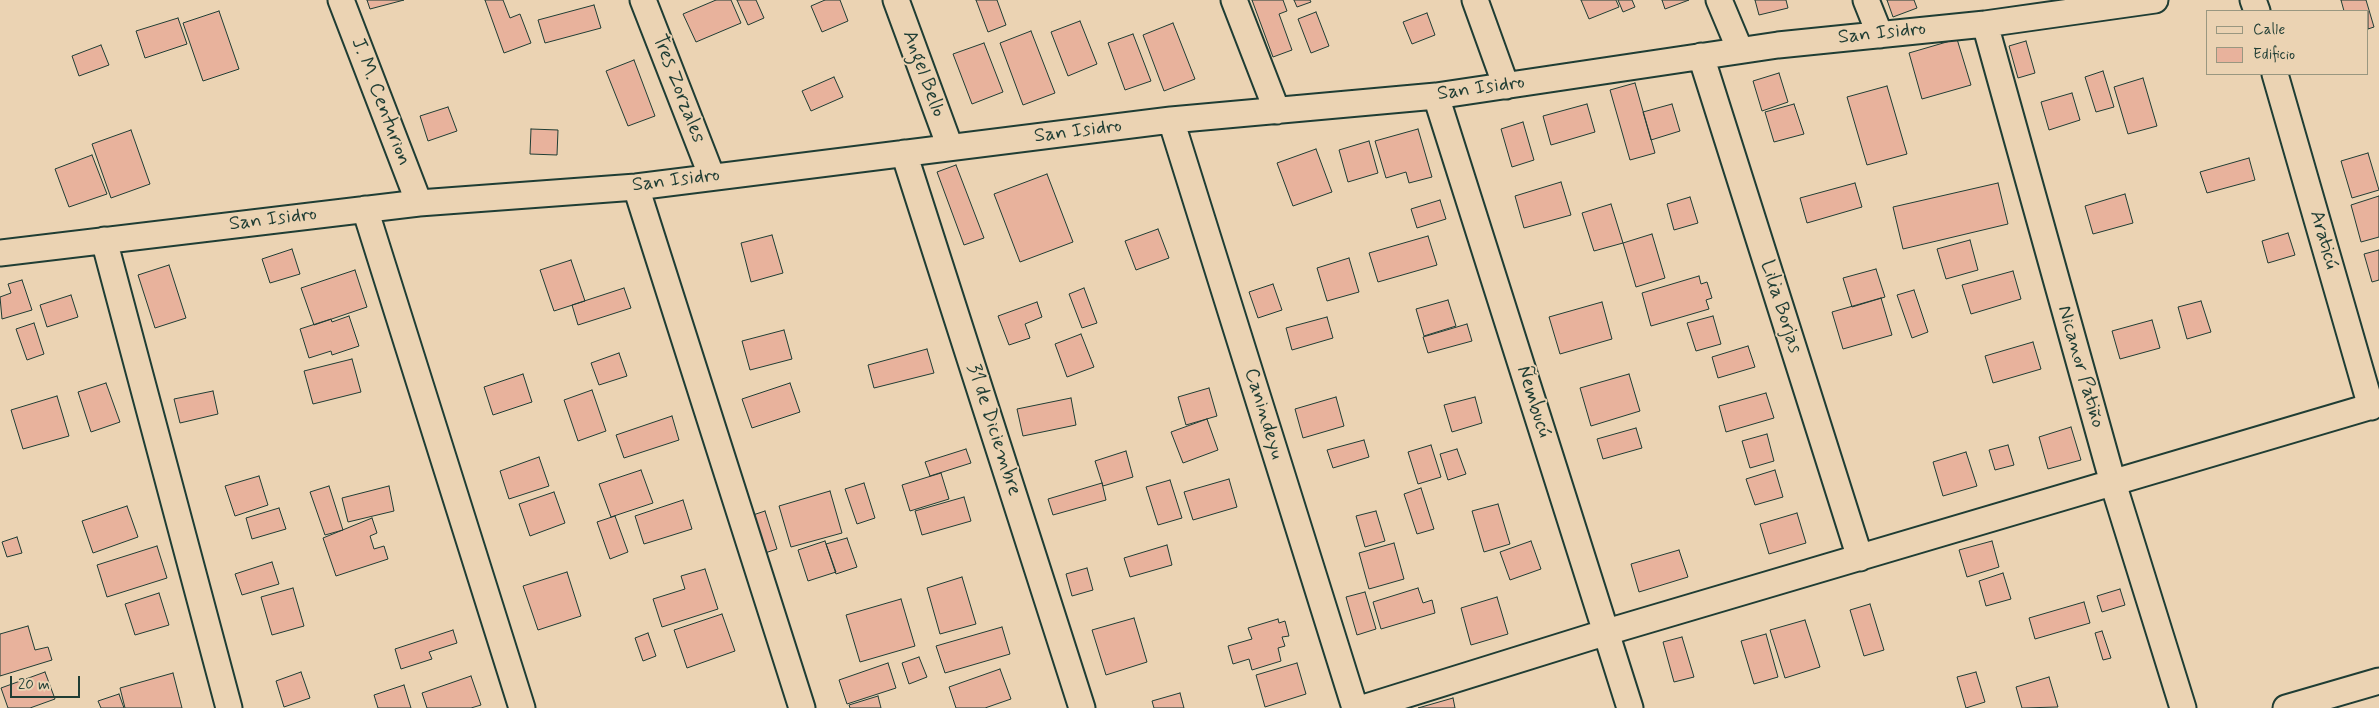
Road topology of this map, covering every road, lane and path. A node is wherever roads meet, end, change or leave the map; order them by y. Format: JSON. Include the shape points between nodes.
{"nodes":[{"id":1,"x":341,"y":0,"type":"edge"},
{"id":2,"x":643,"y":0,"type":"edge"},
{"id":3,"x":896,"y":0,"type":"edge"},
{"id":4,"x":1234,"y":0,"type":"edge"},
{"id":5,"x":1475,"y":0,"type":"edge"},
{"id":6,"x":1720,"y":0,"type":"edge"},
{"id":7,"x":1866,"y":0,"type":"edge"},
{"id":8,"x":2155,"y":0,"type":"edge"},
{"id":9,"x":1985,"y":24,"type":"junction"},
{"id":10,"x":1880,"y":34,"type":"junction"},
{"id":11,"x":1740,"y":50,"type":"junction"},
{"id":12,"x":1701,"y":56,"type":"junction"},
{"id":13,"x":2275,"y":75,"type":"edge"},
{"id":14,"x":1506,"y":86,"type":"junction"},
{"id":15,"x":1436,"y":96,"type":"junction"},
{"id":16,"x":1276,"y":111,"type":"junction"},
{"id":17,"x":1171,"y":120,"type":"junction"},
{"id":18,"x":950,"y":147,"type":"junction"},
{"id":19,"x":904,"y":153,"type":"junction"},
{"id":20,"x":712,"y":177,"type":"junction"},
{"id":21,"x":636,"y":187,"type":"junction"},
{"id":22,"x":419,"y":203,"type":"junction"},
{"id":23,"x":365,"y":209,"type":"junction"},
{"id":24,"x":104,"y":240,"type":"junction"},
{"id":25,"x":0,"y":253,"type":"edge"},
{"id":26,"x":2375,"y":405,"type":"edge"},
{"id":27,"x":2113,"y":483,"type":"junction"},
{"id":28,"x":1860,"y":558,"type":"junction"},
{"id":29,"x":1607,"y":632,"type":"junction"},
{"id":30,"x":2379,"y":681,"type":"edge"},
{"id":31,"x":229,"y":708,"type":"edge"},
{"id":32,"x":522,"y":708,"type":"edge"},
{"id":33,"x":802,"y":708,"type":"edge"},
{"id":34,"x":1082,"y":708,"type":"edge"},
{"id":35,"x":1355,"y":708,"type":"edge"},
{"id":36,"x":1363,"y":708,"type":"edge"},
{"id":37,"x":1630,"y":708,"type":"edge"},
{"id":38,"x":2183,"y":708,"type":"edge"},
{"id":39,"x":2286,"y":708,"type":"edge"}],
"edges":[{"from":1,"to":22,"type":"street","name":"J. M. Centurion"},
{"from":2,"to":20,"type":"street","name":"Tres Zorzales"},
{"from":3,"to":18,"type":"street","name":"Angel Bello"},
{"from":4,"to":16,"type":"street"},
{"from":5,"to":14,"type":"street"},
{"from":6,"to":11,"type":"street"},
{"from":7,"to":10,"type":"street"},
{"from":8,"to":9,"type":"street","name":"San Isidro"},
{"from":9,"to":10,"type":"street","name":"San Isidro"},
{"from":9,"to":27,"type":"street","name":"Nicanor Patiño"},
{"from":10,"to":11,"type":"street","name":"San Isidro"},
{"from":11,"to":12,"type":"street","name":"San Isidro"},
{"from":12,"to":14,"type":"street","name":"San Isidro"},
{"from":12,"to":28,"type":"street","name":"Lilia Borjas"},
{"from":13,"to":26,"type":"street","name":"Araticú"},
{"from":14,"to":15,"type":"street","name":"San Isidro"},
{"from":15,"to":16,"type":"street","name":"San Isidro"},
{"from":15,"to":29,"type":"street","name":"Ñembucú"},
{"from":16,"to":17,"type":"street","name":"San Isidro"},
{"from":17,"to":18,"type":"street","name":"San Isidro"},
{"from":17,"to":35,"type":"street","name":"Canindeyu"},
{"from":18,"to":19,"type":"street","name":"San Isidro"},
{"from":19,"to":20,"type":"street","name":"San Isidro"},
{"from":19,"to":34,"type":"street","name":"31 de Diciembre"},
{"from":20,"to":21,"type":"street","name":"San Isidro"},
{"from":21,"to":22,"type":"street","name":"San Isidro"},
{"from":21,"to":33,"type":"street"},
{"from":22,"to":23,"type":"street","name":"San Isidro"},
{"from":23,"to":24,"type":"street","name":"San Isidro"},
{"from":23,"to":32,"type":"street"},
{"from":24,"to":25,"type":"street","name":"San Isidro"},
{"from":24,"to":31,"type":"street"},
{"from":26,"to":27,"type":"street"},
{"from":27,"to":28,"type":"street"},
{"from":27,"to":38,"type":"street","name":"Nicanor Patiño"},
{"from":28,"to":29,"type":"street"},
{"from":29,"to":36,"type":"street"},
{"from":29,"to":37,"type":"street","name":"Ñembucú"},
{"from":30,"to":39,"type":"street"}]}
